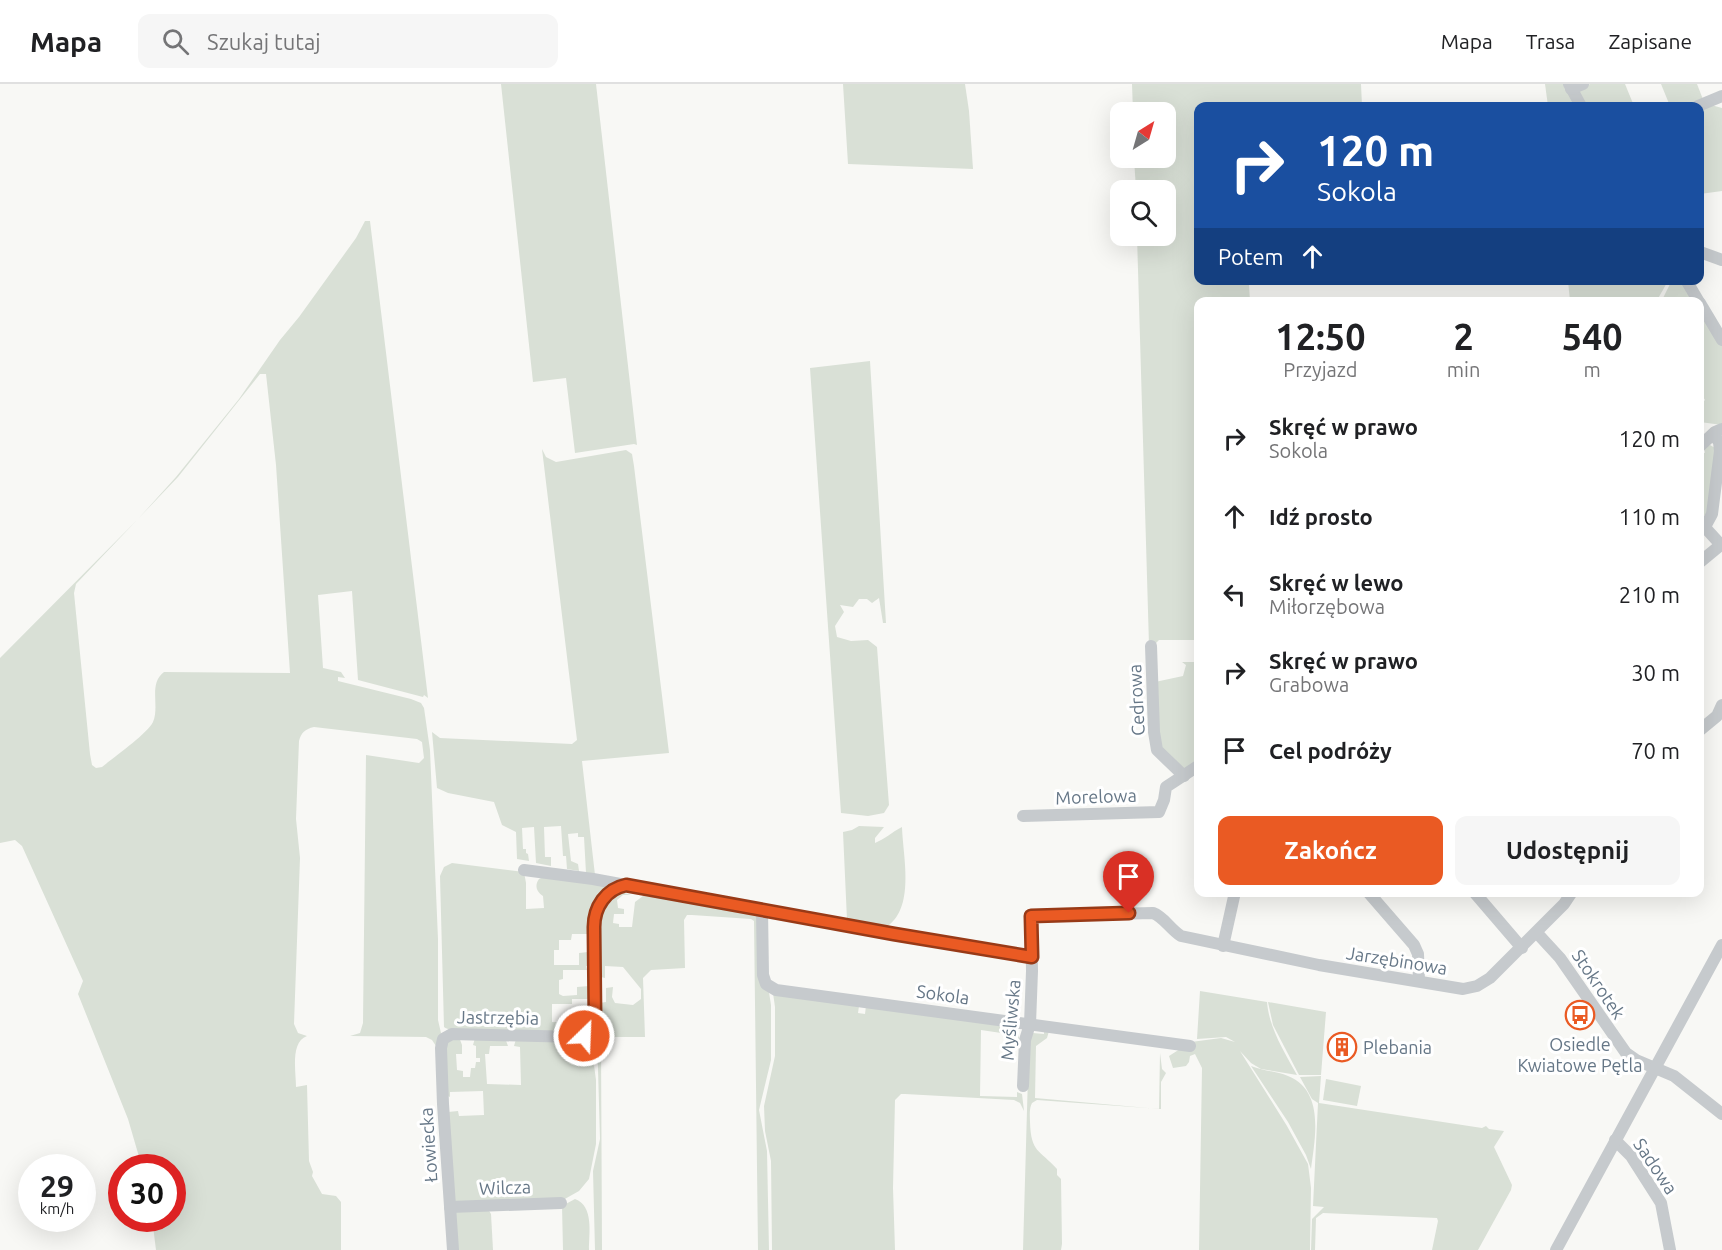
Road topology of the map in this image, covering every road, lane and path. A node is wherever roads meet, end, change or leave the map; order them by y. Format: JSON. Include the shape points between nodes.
{"nodes":[{"id":1,"x":1574,"y":86,"type":"edge"},
{"id":2,"x":1722,"y":96,"type":"edge"},
{"id":3,"x":1580,"y":102,"type":"edge"},
{"id":4,"x":1704,"y":104,"type":"edge"},
{"id":5,"x":1704,"y":253,"type":"edge"},
{"id":6,"x":1722,"y":260,"type":"edge"},
{"id":7,"x":1704,"y":310,"type":"edge"},
{"id":8,"x":1722,"y":340,"type":"edge"},
{"id":9,"x":1718,"y":432,"type":"edge"},
{"id":10,"x":1704,"y":443,"type":"edge"},
{"id":11,"x":1704,"y":522,"type":"edge"},
{"id":12,"x":1704,"y":526,"type":"edge"},
{"id":13,"x":1721,"y":544,"type":"edge"},
{"id":14,"x":1704,"y":559,"type":"edge"},
{"id":15,"x":1151,"y":646,"type":"dead end"},
{"id":16,"x":1722,"y":705,"type":"edge"},
{"id":17,"x":1704,"y":727,"type":"edge"},
{"id":18,"x":1194,"y":769,"type":"edge"},
{"id":19,"x":1184,"y":776,"type":"junction"},
{"id":20,"x":1023,"y":816,"type":"dead end"},
{"id":21,"x":524,"y":870,"type":"dead end"},
{"id":22,"x":626,"y":885,"type":"junction"},
{"id":23,"x":1234,"y":897,"type":"edge"},
{"id":24,"x":1372,"y":897,"type":"edge"},
{"id":25,"x":1478,"y":897,"type":"edge"},
{"id":26,"x":1569,"y":897,"type":"edge"},
{"id":27,"x":760,"y":910,"type":"junction"},
{"id":28,"x":1537,"y":933,"type":"junction"},
{"id":29,"x":1180,"y":936,"type":"joint"},
{"id":30,"x":1722,"y":945,"type":"edge"},
{"id":31,"x":1223,"y":946,"type":"junction"},
{"id":32,"x":1522,"y":948,"type":"junction"},
{"id":33,"x":1032,"y":957,"type":"junction"},
{"id":34,"x":1717,"y":965,"type":"edge"},
{"id":35,"x":1419,"y":981,"type":"junction"},
{"id":36,"x":1030,"y":1024,"type":"junction"},
{"id":37,"x":443,"y":1039,"type":"joint"},
{"id":38,"x":1190,"y":1046,"type":"dead end"},
{"id":39,"x":1656,"y":1068,"type":"junction"},
{"id":40,"x":1023,"y":1086,"type":"dead end"},
{"id":41,"x":1722,"y":1114,"type":"edge"},
{"id":42,"x":1616,"y":1140,"type":"junction"},
{"id":43,"x":561,"y":1203,"type":"dead end"},
{"id":44,"x":450,"y":1207,"type":"junction"},
{"id":45,"x":453,"y":1250,"type":"edge"},
{"id":46,"x":1556,"y":1250,"type":"edge"},
{"id":47,"x":1670,"y":1250,"type":"edge"}],
"edges":[{"from":1,"to":3,"type":"street"},
{"from":2,"to":4,"type":"street"},
{"from":5,"to":6,"type":"street"},
{"from":7,"to":8,"type":"street"},
{"from":9,"to":10,"type":"street"},
{"from":9,"to":11,"type":"street","via":[[1720,449],[1712,514]]},
{"from":12,"to":13,"type":"street"},
{"from":13,"to":14,"type":"street"},
{"from":15,"to":19,"type":"street","name":"Cedrowa","via":[[1157,750]]},
{"from":16,"to":17,"type":"street","via":[[1717,716]]},
{"from":18,"to":19,"type":"street"},
{"from":19,"to":20,"type":"street","name":"Morelowa","via":[[1166,787],[1159,812]]},
{"from":21,"to":22,"type":"street"},
{"from":22,"to":27,"type":"street"},
{"from":22,"to":37,"type":"street","name":"Jastrzębia","via":[[607,894],[595,914],[595,1021],[590,1032],[577,1037],[452,1034]]},
{"from":23,"to":31,"type":"street"},
{"from":24,"to":35,"type":"street","via":[[1414,945]]},
{"from":25,"to":32,"type":"street"},
{"from":26,"to":28,"type":"street","name":"Jarzębinowa"},
{"from":27,"to":33,"type":"street"},
{"from":27,"to":36,"type":"street","name":"Sokola","via":[[762,970],[772,989]]},
{"from":28,"to":32,"type":"street","name":"Jarzębinowa"},
{"from":28,"to":39,"type":"street","name":"Stokrotek","via":[[1560,958],[1626,1053]]},
{"from":29,"to":31,"type":"street","name":"Jarzębinowa"},
{"from":29,"to":33,"type":"street","name":"Myśliwska","via":[[1153,912],[1031,916]]},
{"from":30,"to":34,"type":"street"},
{"from":31,"to":35,"type":"street","name":"Jarzębinowa"},
{"from":32,"to":35,"type":"street","name":"Jarzębinowa","via":[[1477,986],[1463,988]]},
{"from":33,"to":36,"type":"street","name":"Myśliwska"},
{"from":34,"to":39,"type":"street"},
{"from":36,"to":38,"type":"street","name":"Sokola"},
{"from":36,"to":40,"type":"street","name":"Myśliwska","via":[[1025,1040]]},
{"from":37,"to":44,"type":"street","name":"Łowiecka"},
{"from":39,"to":41,"type":"street","name":"Stokrotek","via":[[1674,1076]]},
{"from":39,"to":42,"type":"street"},
{"from":42,"to":46,"type":"street"},
{"from":42,"to":47,"type":"street","name":"Sadowa","via":[[1661,1203]]},
{"from":43,"to":44,"type":"street","name":"Wilcza"},
{"from":44,"to":45,"type":"street","name":"Łowiecka"}]}
